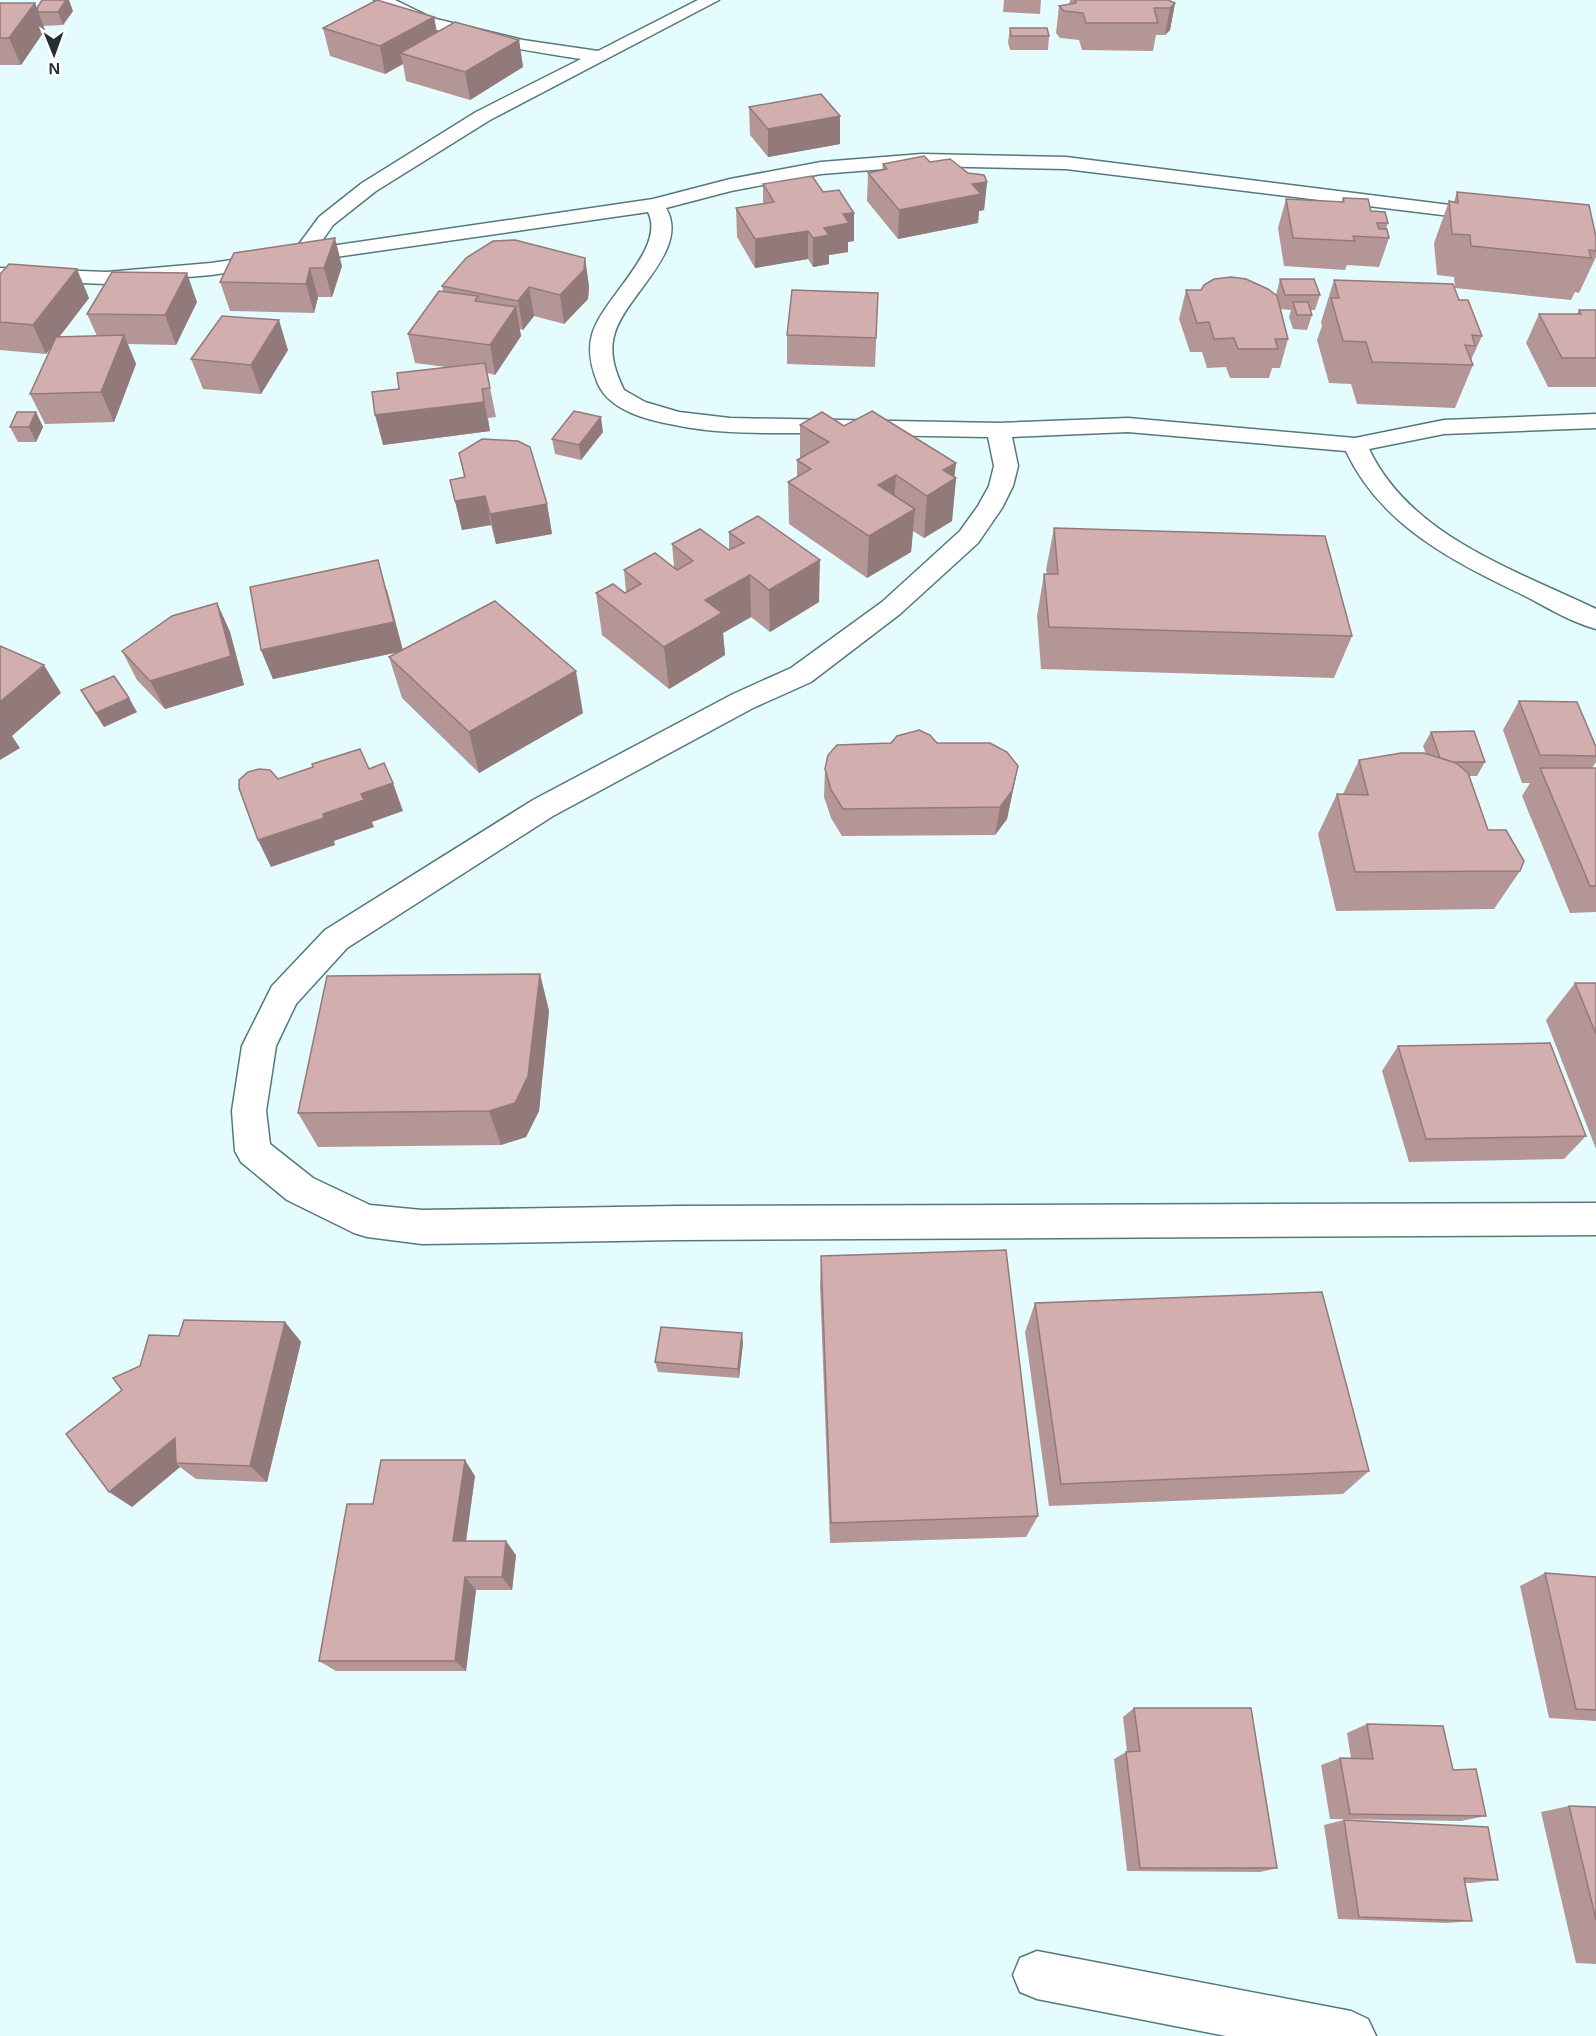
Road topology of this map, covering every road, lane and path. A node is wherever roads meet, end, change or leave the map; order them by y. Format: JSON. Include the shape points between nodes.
{"nodes":[{"id":1,"x":382,"y":0,"type":"edge"},
{"id":2,"x":711,"y":0,"type":"edge"},
{"id":3,"x":598,"y":56,"type":"junction"},
{"id":4,"x":654,"y":205,"type":"junction"},
{"id":5,"x":1510,"y":217,"type":"edge"},
{"id":6,"x":302,"y":255,"type":"junction"},
{"id":7,"x":0,"y":274,"type":"edge"},
{"id":8,"x":1596,"y":421,"type":"edge"},
{"id":9,"x":999,"y":430,"type":"junction"},
{"id":10,"x":1355,"y":445,"type":"junction"},
{"id":11,"x":1596,"y":620,"type":"edge"},
{"id":12,"x":1596,"y":1219,"type":"edge"},
{"id":13,"x":1037,"y":1975,"type":"dead end"},
{"id":14,"x":1351,"y":2036,"type":"edge"}],
"edges":[{"from":1,"to":3,"type":"street","via":[[426,22],[523,45]]},
{"from":2,"to":3,"type":"street"},
{"from":3,"to":6,"type":"street","via":[[483,116],[369,187],[326,221]]},
{"from":4,"to":5,"type":"street","via":[[730,185],[821,168],[983,159],[1065,162]]},
{"from":4,"to":6,"type":"street"},
{"from":4,"to":9,"type":"street","via":[[662,221],[660,237],[606,323],[601,354],[614,394],[637,407],[677,419],[730,425]]},
{"from":6,"to":7,"type":"street","via":[[211,269],[107,278]]},
{"from":8,"to":10,"type":"street","via":[[1444,427]]},
{"from":9,"to":10,"type":"street","via":[[1128,425]]},
{"from":9,"to":12,"type":"street","via":[[1006,466],[990,508],[969,537],[891,608],[801,675],[743,701],[543,808],[336,939],[284,995],[259,1046],[249,1111],[253,1151],[300,1189],[367,1221],[422,1227]]},
{"from":10,"to":11,"type":"street","via":[[1380,490],[1398,509],[1447,545]]},
{"from":13,"to":14,"type":"street"}]}
